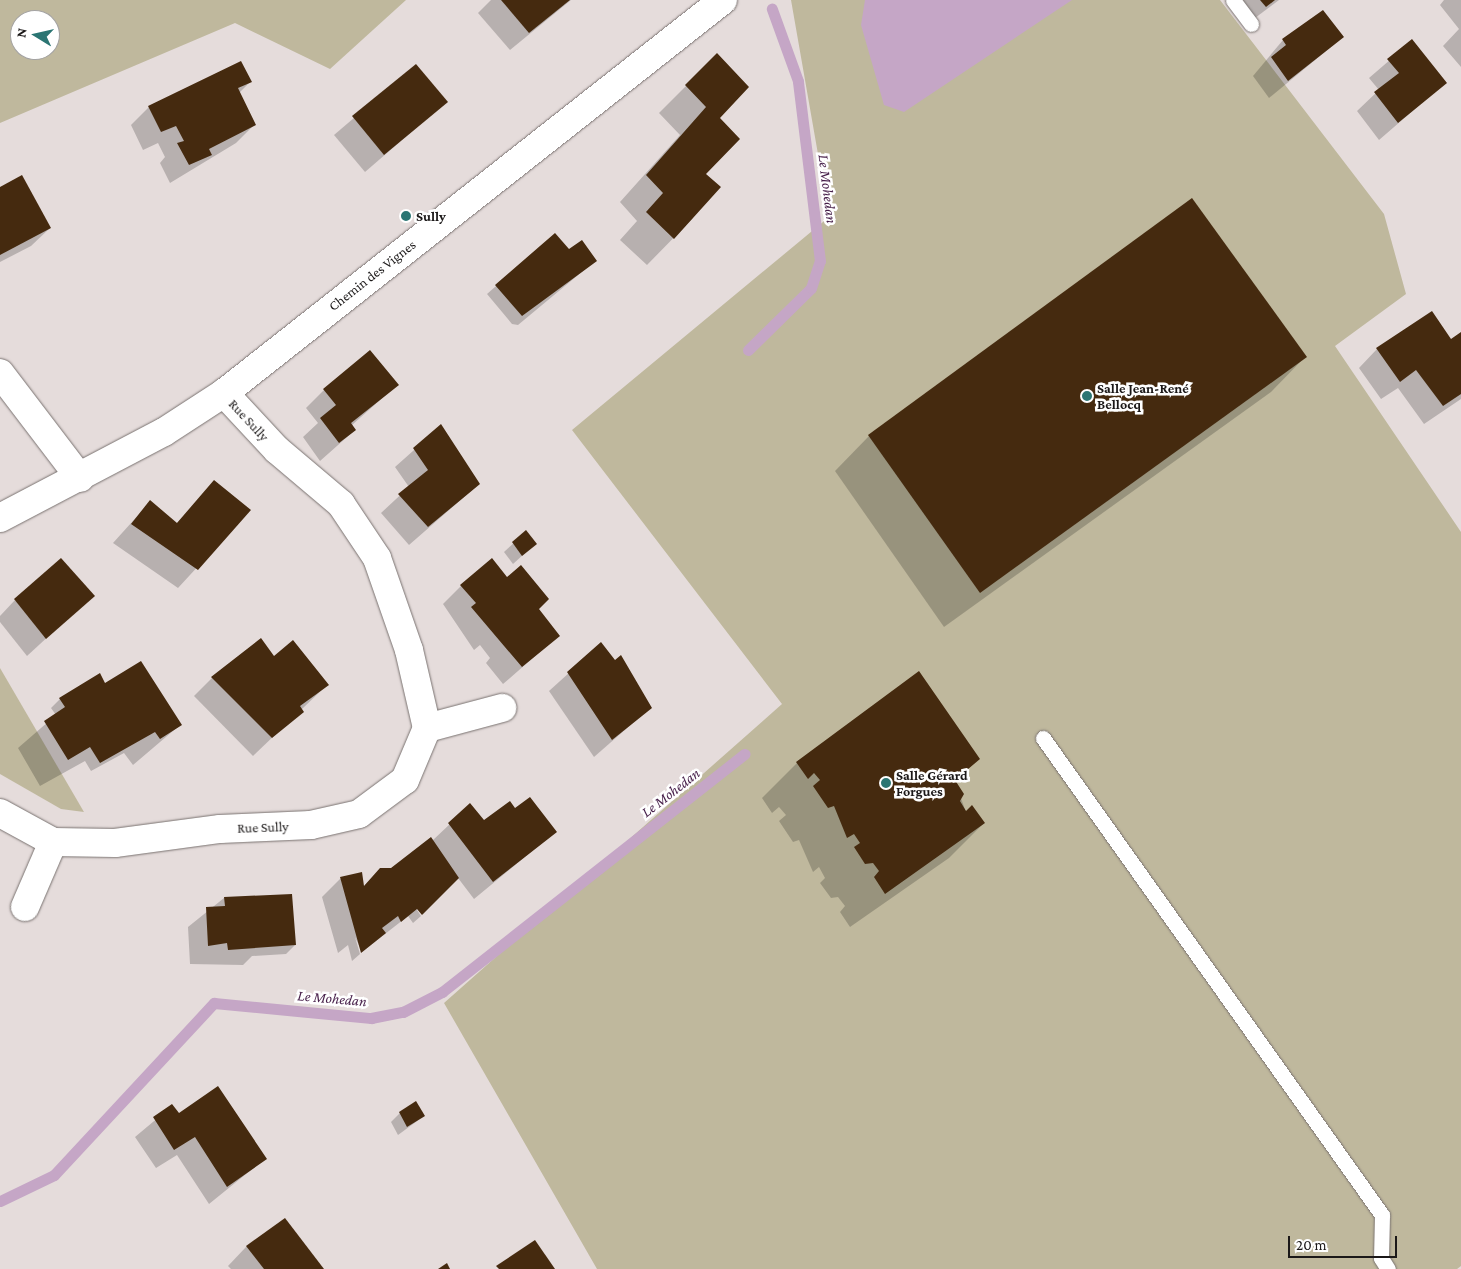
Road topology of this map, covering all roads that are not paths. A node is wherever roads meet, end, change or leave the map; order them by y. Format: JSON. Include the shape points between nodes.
{"nodes":[{"id":1,"x":723,"y":0,"type":"edge"},
{"id":2,"x":1233,"y":0,"type":"edge"},
{"id":3,"x":1251,"y":24,"type":"dead end"},
{"id":4,"x":0,"y":373,"type":"edge"},
{"id":5,"x":224,"y":392,"type":"junction"},
{"id":6,"x":80,"y":478,"type":"junction"},
{"id":7,"x":0,"y":518,"type":"edge"},
{"id":8,"x":502,"y":708,"type":"dead end"},
{"id":9,"x":427,"y":728,"type":"junction"},
{"id":10,"x":1043,"y":738,"type":"dead end"},
{"id":11,"x":0,"y":813,"type":"edge"},
{"id":12,"x":53,"y":842,"type":"junction"},
{"id":13,"x":25,"y":906,"type":"dead end"},
{"id":14,"x":1388,"y":1269,"type":"edge"}],
"edges":[{"from":1,"to":5,"type":"street","name":"Chemin des Vignes"},
{"from":2,"to":3,"type":"lane"},
{"from":4,"to":6,"type":"street"},
{"from":5,"to":6,"type":"street","name":"Chemin des Vignes"},
{"from":5,"to":9,"type":"street","name":"Rue Sully","via":[[277,450],[341,504],[377,558],[409,650]]},
{"from":6,"to":7,"type":"street","name":"Chemin des Vignes"},
{"from":8,"to":9,"type":"street"},
{"from":9,"to":12,"type":"street","name":"Rue Sully","via":[[405,780],[359,814],[311,826],[220,829],[115,843]]},
{"from":10,"to":14,"type":"lane","via":[[1382,1215],[1381,1258]]},
{"from":11,"to":12,"type":"street","name":"Rue Sully"},
{"from":12,"to":13,"type":"street"}]}
